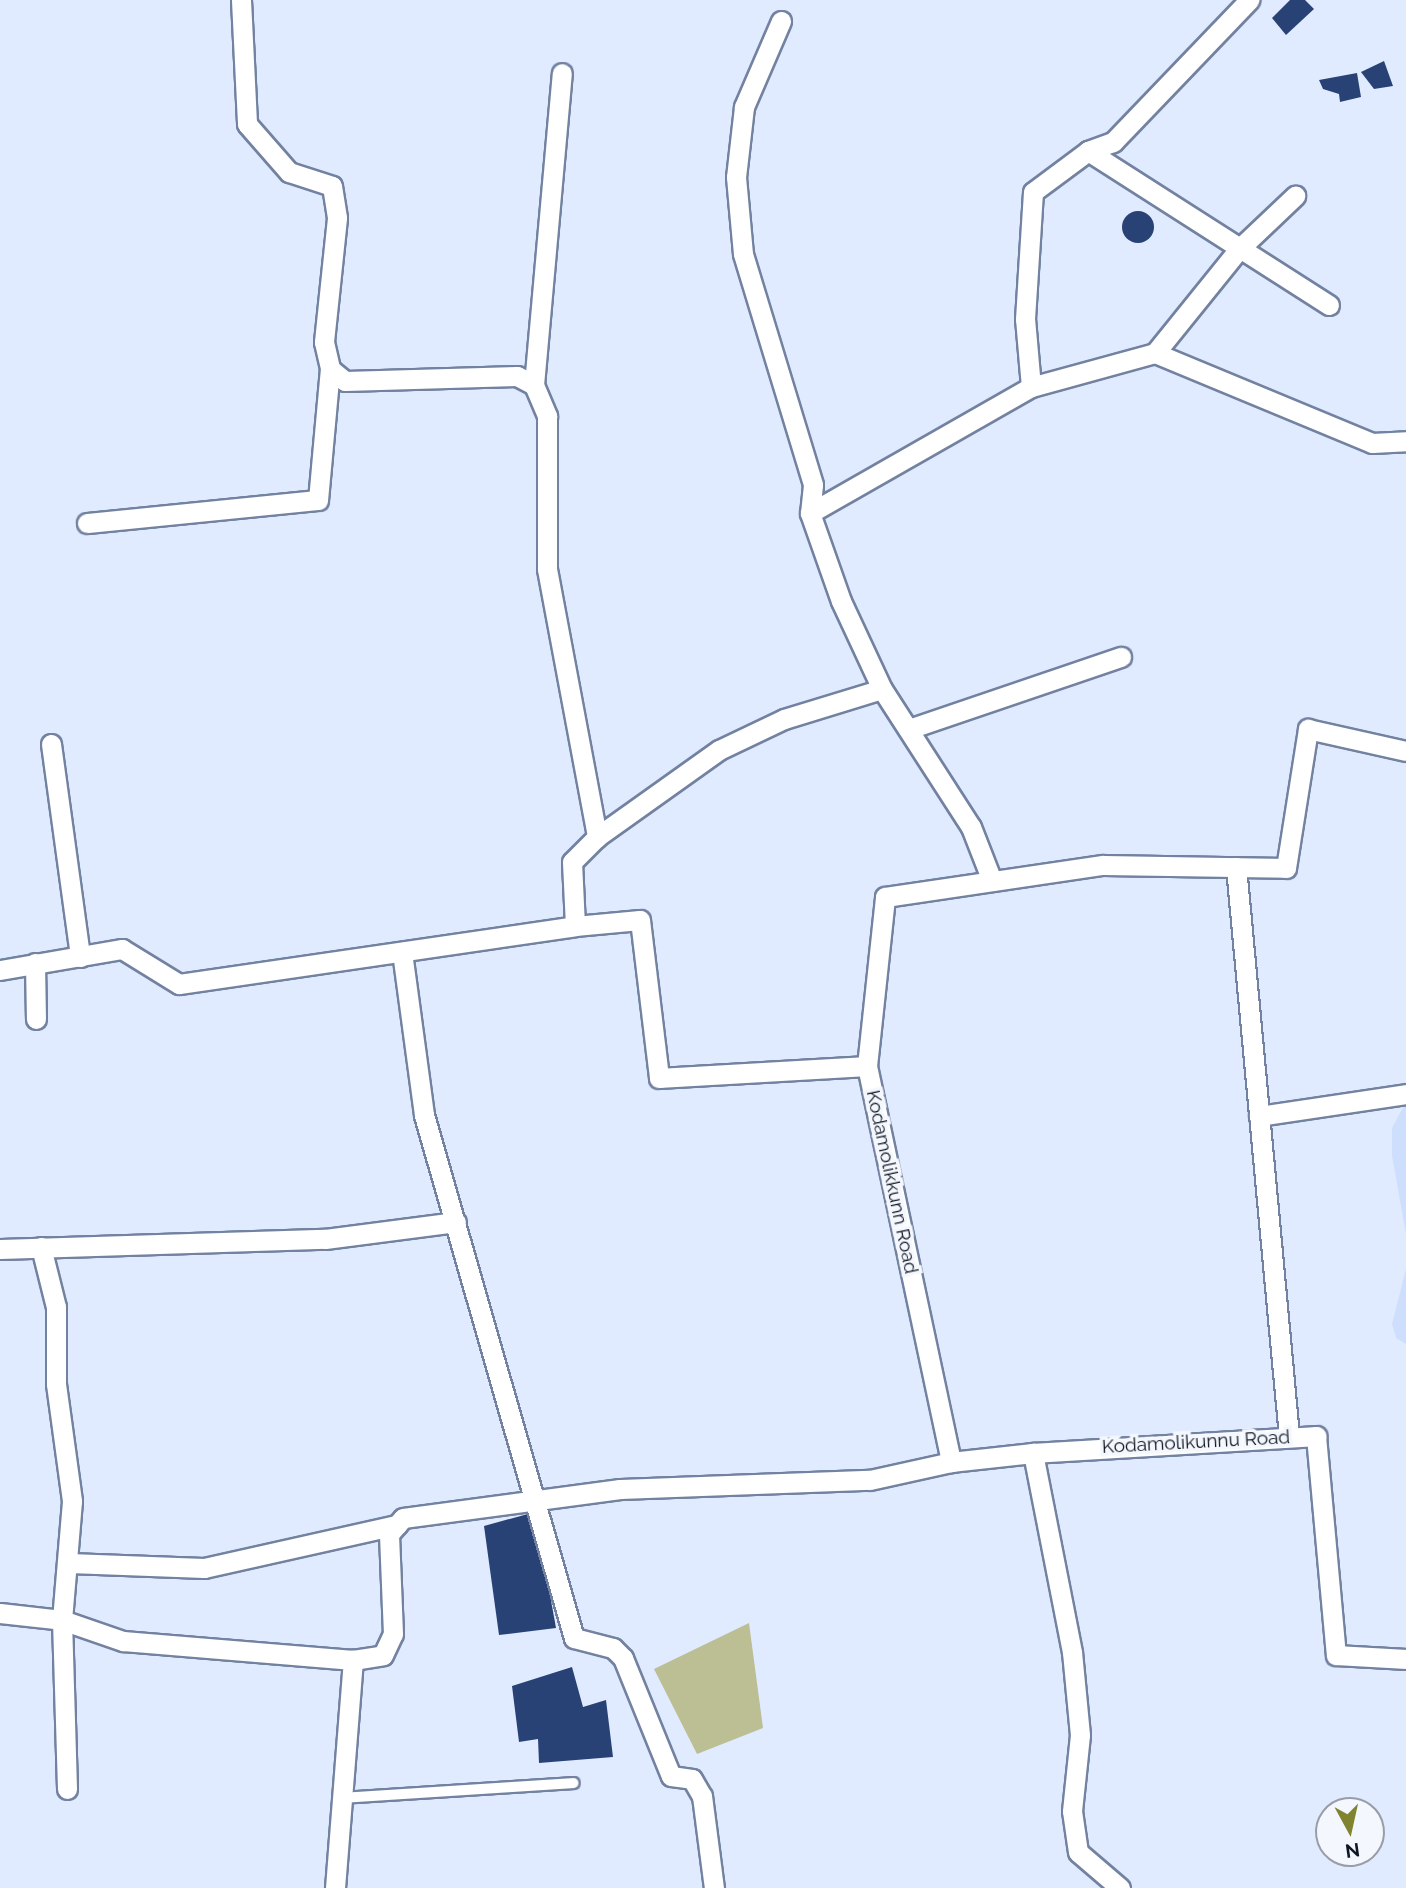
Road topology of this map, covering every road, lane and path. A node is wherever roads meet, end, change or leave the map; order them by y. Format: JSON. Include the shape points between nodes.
{"nodes":[{"id":1,"x":242,"y":0,"type":"edge"},
{"id":2,"x":1249,"y":0,"type":"edge"},
{"id":3,"x":781,"y":21,"type":"dead end"},
{"id":4,"x":562,"y":73,"type":"dead end"},
{"id":5,"x":1088,"y":151,"type":"junction"},
{"id":6,"x":1294,"y":196,"type":"dead end"},
{"id":7,"x":1238,"y":250,"type":"junction"},
{"id":8,"x":1329,"y":305,"type":"dead end"},
{"id":9,"x":1155,"y":353,"type":"junction"},
{"id":10,"x":330,"y":369,"type":"junction"},
{"id":11,"x":534,"y":385,"type":"junction"},
{"id":12,"x":1031,"y":387,"type":"junction"},
{"id":13,"x":1406,"y":441,"type":"edge"},
{"id":14,"x":810,"y":513,"type":"junction"},
{"id":15,"x":87,"y":523,"type":"dead end"},
{"id":16,"x":1121,"y":657,"type":"dead end"},
{"id":17,"x":882,"y":689,"type":"junction"},
{"id":18,"x":909,"y":729,"type":"junction"},
{"id":19,"x":51,"y":744,"type":"dead end"},
{"id":20,"x":1406,"y":751,"type":"edge"},
{"id":21,"x":597,"y":837,"type":"junction"},
{"id":22,"x":1236,"y":867,"type":"junction"},
{"id":23,"x":992,"y":881,"type":"junction"},
{"id":24,"x":575,"y":926,"type":"junction"},
{"id":25,"x":402,"y":952,"type":"junction"},
{"id":26,"x":80,"y":957,"type":"junction"},
{"id":27,"x":35,"y":963,"type":"junction"},
{"id":28,"x":0,"y":970,"type":"edge"},
{"id":29,"x":36,"y":1019,"type":"dead end"},
{"id":30,"x":867,"y":1066,"type":"junction"},
{"id":31,"x":1406,"y":1094,"type":"edge"},
{"id":32,"x":1258,"y":1116,"type":"junction"},
{"id":33,"x":456,"y":1222,"type":"junction"},
{"id":34,"x":41,"y":1247,"type":"junction"},
{"id":35,"x":0,"y":1249,"type":"edge"},
{"id":36,"x":1289,"y":1436,"type":"junction"},
{"id":37,"x":1033,"y":1453,"type":"junction"},
{"id":38,"x":950,"y":1462,"type":"junction"},
{"id":39,"x":539,"y":1499,"type":"junction"},
{"id":40,"x":397,"y":1525,"type":"junction"},
{"id":41,"x":69,"y":1563,"type":"junction"},
{"id":42,"x":0,"y":1613,"type":"edge"},
{"id":43,"x":62,"y":1620,"type":"junction"},
{"id":44,"x":1406,"y":1659,"type":"edge"},
{"id":45,"x":354,"y":1660,"type":"junction"},
{"id":46,"x":573,"y":1783,"type":"dead end"},
{"id":47,"x":66,"y":1789,"type":"dead end"},
{"id":48,"x":342,"y":1798,"type":"junction"},
{"id":49,"x":334,"y":1888,"type":"edge"},
{"id":50,"x":714,"y":1888,"type":"edge"},
{"id":51,"x":1120,"y":1888,"type":"edge"}],
"edges":[{"from":1,"to":10,"type":"street","via":[[247,124],[289,172],[332,186],[337,219],[324,342]]},
{"from":2,"to":5,"type":"street","via":[[1113,142]]},
{"from":3,"to":14,"type":"street","via":[[744,107],[736,177],[743,254],[813,485]]},
{"from":4,"to":11,"type":"street"},
{"from":5,"to":7,"type":"street"},
{"from":5,"to":12,"type":"street","via":[[1033,192],[1025,319]]},
{"from":6,"to":7,"type":"street"},
{"from":7,"to":8,"type":"street"},
{"from":7,"to":9,"type":"street"},
{"from":9,"to":12,"type":"street"},
{"from":9,"to":13,"type":"street","via":[[1373,443]]},
{"from":10,"to":11,"type":"street","via":[[345,380],[517,376]]},
{"from":10,"to":15,"type":"street","via":[[318,500]]},
{"from":11,"to":21,"type":"street","via":[[547,416],[547,569]]},
{"from":12,"to":14,"type":"street"},
{"from":14,"to":17,"type":"street","via":[[846,613]]},
{"from":16,"to":18,"type":"street"},
{"from":17,"to":18,"type":"street"},
{"from":17,"to":21,"type":"street","via":[[784,719],[719,750]]},
{"from":18,"to":23,"type":"street","via":[[971,827]]},
{"from":19,"to":26,"type":"street"},
{"from":20,"to":22,"type":"street","via":[[1308,729],[1286,868]]},
{"from":21,"to":24,"type":"street","via":[[572,862]]},
{"from":22,"to":23,"type":"street","via":[[1103,865]]},
{"from":22,"to":32,"type":"street"},
{"from":23,"to":30,"type":"street","via":[[885,897]]},
{"from":24,"to":25,"type":"street"},
{"from":24,"to":30,"type":"street","name":"Kodamolikkunn Road","via":[[640,920],[659,1078]]},
{"from":25,"to":26,"type":"street","via":[[179,984],[122,949]]},
{"from":25,"to":33,"type":"street","via":[[424,1115]]},
{"from":26,"to":27,"type":"street"},
{"from":27,"to":28,"type":"street"},
{"from":27,"to":29,"type":"street"},
{"from":30,"to":38,"type":"street","name":"Kodamolikkunn Road"},
{"from":31,"to":32,"type":"street"},
{"from":32,"to":36,"type":"street"},
{"from":33,"to":34,"type":"street","via":[[326,1239]]},
{"from":33,"to":39,"type":"street"},
{"from":34,"to":35,"type":"street"},
{"from":34,"to":41,"type":"street","via":[[56,1307],[56,1384],[72,1501]]},
{"from":36,"to":37,"type":"street","name":"Kodamolikunnu Road"},
{"from":36,"to":44,"type":"street","name":"Kodamolikunnu Road","via":[[1315,1436],[1336,1655]]},
{"from":37,"to":38,"type":"street"},
{"from":37,"to":51,"type":"street","via":[[1037,1490],[1058,1557],[1072,1652],[1080,1735],[1072,1811],[1078,1852]]},
{"from":38,"to":39,"type":"street","via":[[870,1480],[620,1489]]},
{"from":39,"to":40,"type":"street","via":[[403,1518]]},
{"from":39,"to":50,"type":"street","via":[[574,1638],[613,1648],[623,1658],[671,1776],[692,1779],[702,1796]]},
{"from":40,"to":41,"type":"street","via":[[204,1567]]},
{"from":40,"to":45,"type":"street","via":[[390,1534],[387,1562],[393,1634],[383,1655]]},
{"from":41,"to":43,"type":"street"},
{"from":42,"to":43,"type":"street"},
{"from":43,"to":45,"type":"street","via":[[123,1641]]},
{"from":43,"to":47,"type":"street"},
{"from":45,"to":48,"type":"street"},
{"from":46,"to":48,"type":"lane"},
{"from":48,"to":49,"type":"street"}]}
